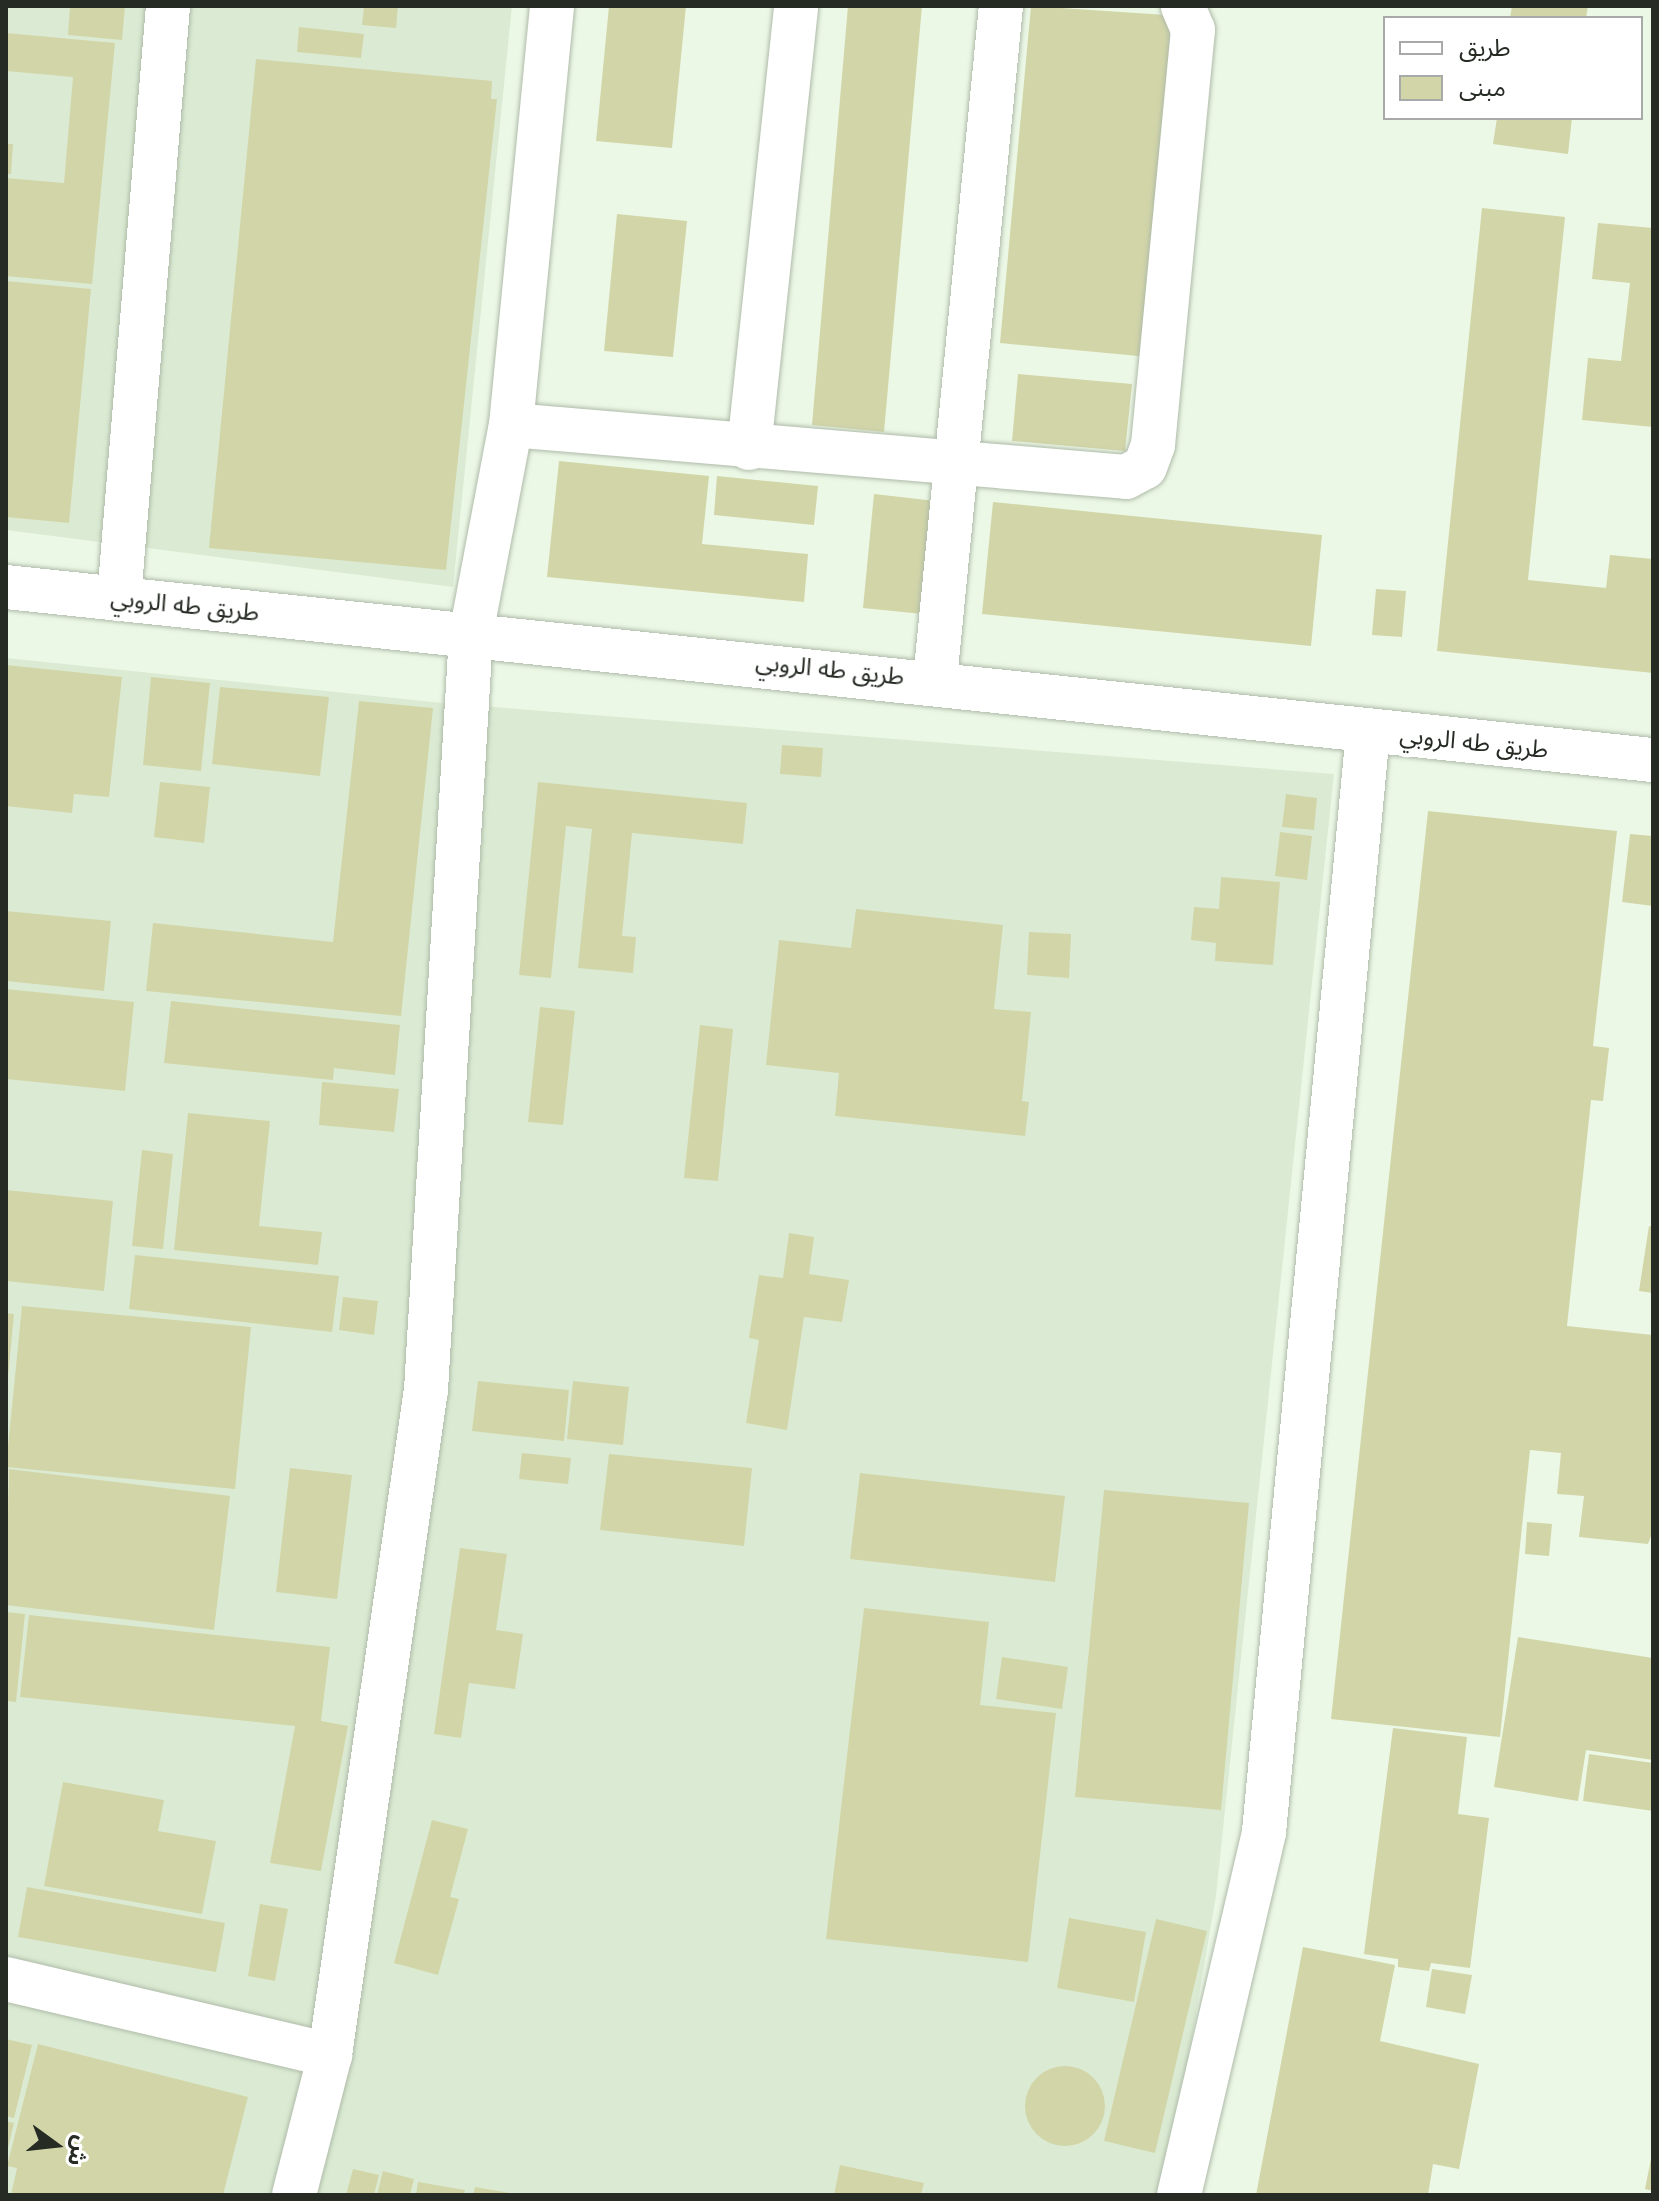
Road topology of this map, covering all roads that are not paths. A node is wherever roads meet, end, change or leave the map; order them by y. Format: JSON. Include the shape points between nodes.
{"nodes":[{"id":1,"x":168,"y":6,"type":"edge"},
{"id":2,"x":552,"y":6,"type":"edge"},
{"id":3,"x":796,"y":6,"type":"edge"},
{"id":4,"x":1001,"y":6,"type":"edge"},
{"id":5,"x":1183,"y":6,"type":"edge"},
{"id":6,"x":511,"y":425,"type":"junction"},
{"id":7,"x":749,"y":448,"type":"junction"},
{"id":8,"x":959,"y":464,"type":"junction"},
{"id":9,"x":6,"y":587,"type":"edge"},
{"id":10,"x":119,"y":598,"type":"junction"},
{"id":11,"x":471,"y":634,"type":"junction"},
{"id":12,"x":935,"y":680,"type":"junction"},
{"id":13,"x":1368,"y":731,"type":"junction"},
{"id":14,"x":1653,"y":760,"type":"edge"},
{"id":15,"x":6,"y":1979,"type":"edge"},
{"id":16,"x":330,"y":2055,"type":"junction"},
{"id":17,"x":294,"y":2195,"type":"edge"},
{"id":18,"x":1179,"y":2195,"type":"edge"}],
"edges":[{"from":1,"to":10,"type":"street"},
{"from":2,"to":6,"type":"street"},
{"from":3,"to":7,"type":"street"},
{"from":4,"to":8,"type":"street"},
{"from":5,"to":8,"type":"street","via":[[1193,30],[1153,445],[1145,467],[1126,477]]},
{"from":6,"to":7,"type":"street"},
{"from":6,"to":11,"type":"street"},
{"from":7,"to":8,"type":"street"},
{"from":8,"to":12,"type":"street"},
{"from":9,"to":10,"type":"street","name":"طريق طه الروبي"},
{"from":10,"to":11,"type":"street","name":"طريق طه الروبي"},
{"from":11,"to":12,"type":"street","name":"طريق طه الروبي"},
{"from":11,"to":16,"type":"street","via":[[426,1390]]},
{"from":12,"to":13,"type":"street","name":"طريق طه الروبي"},
{"from":13,"to":14,"type":"street","name":"طريق طه الروبي"},
{"from":13,"to":18,"type":"street","via":[[1264,1832]]},
{"from":15,"to":16,"type":"street"},
{"from":16,"to":17,"type":"street"}]}
